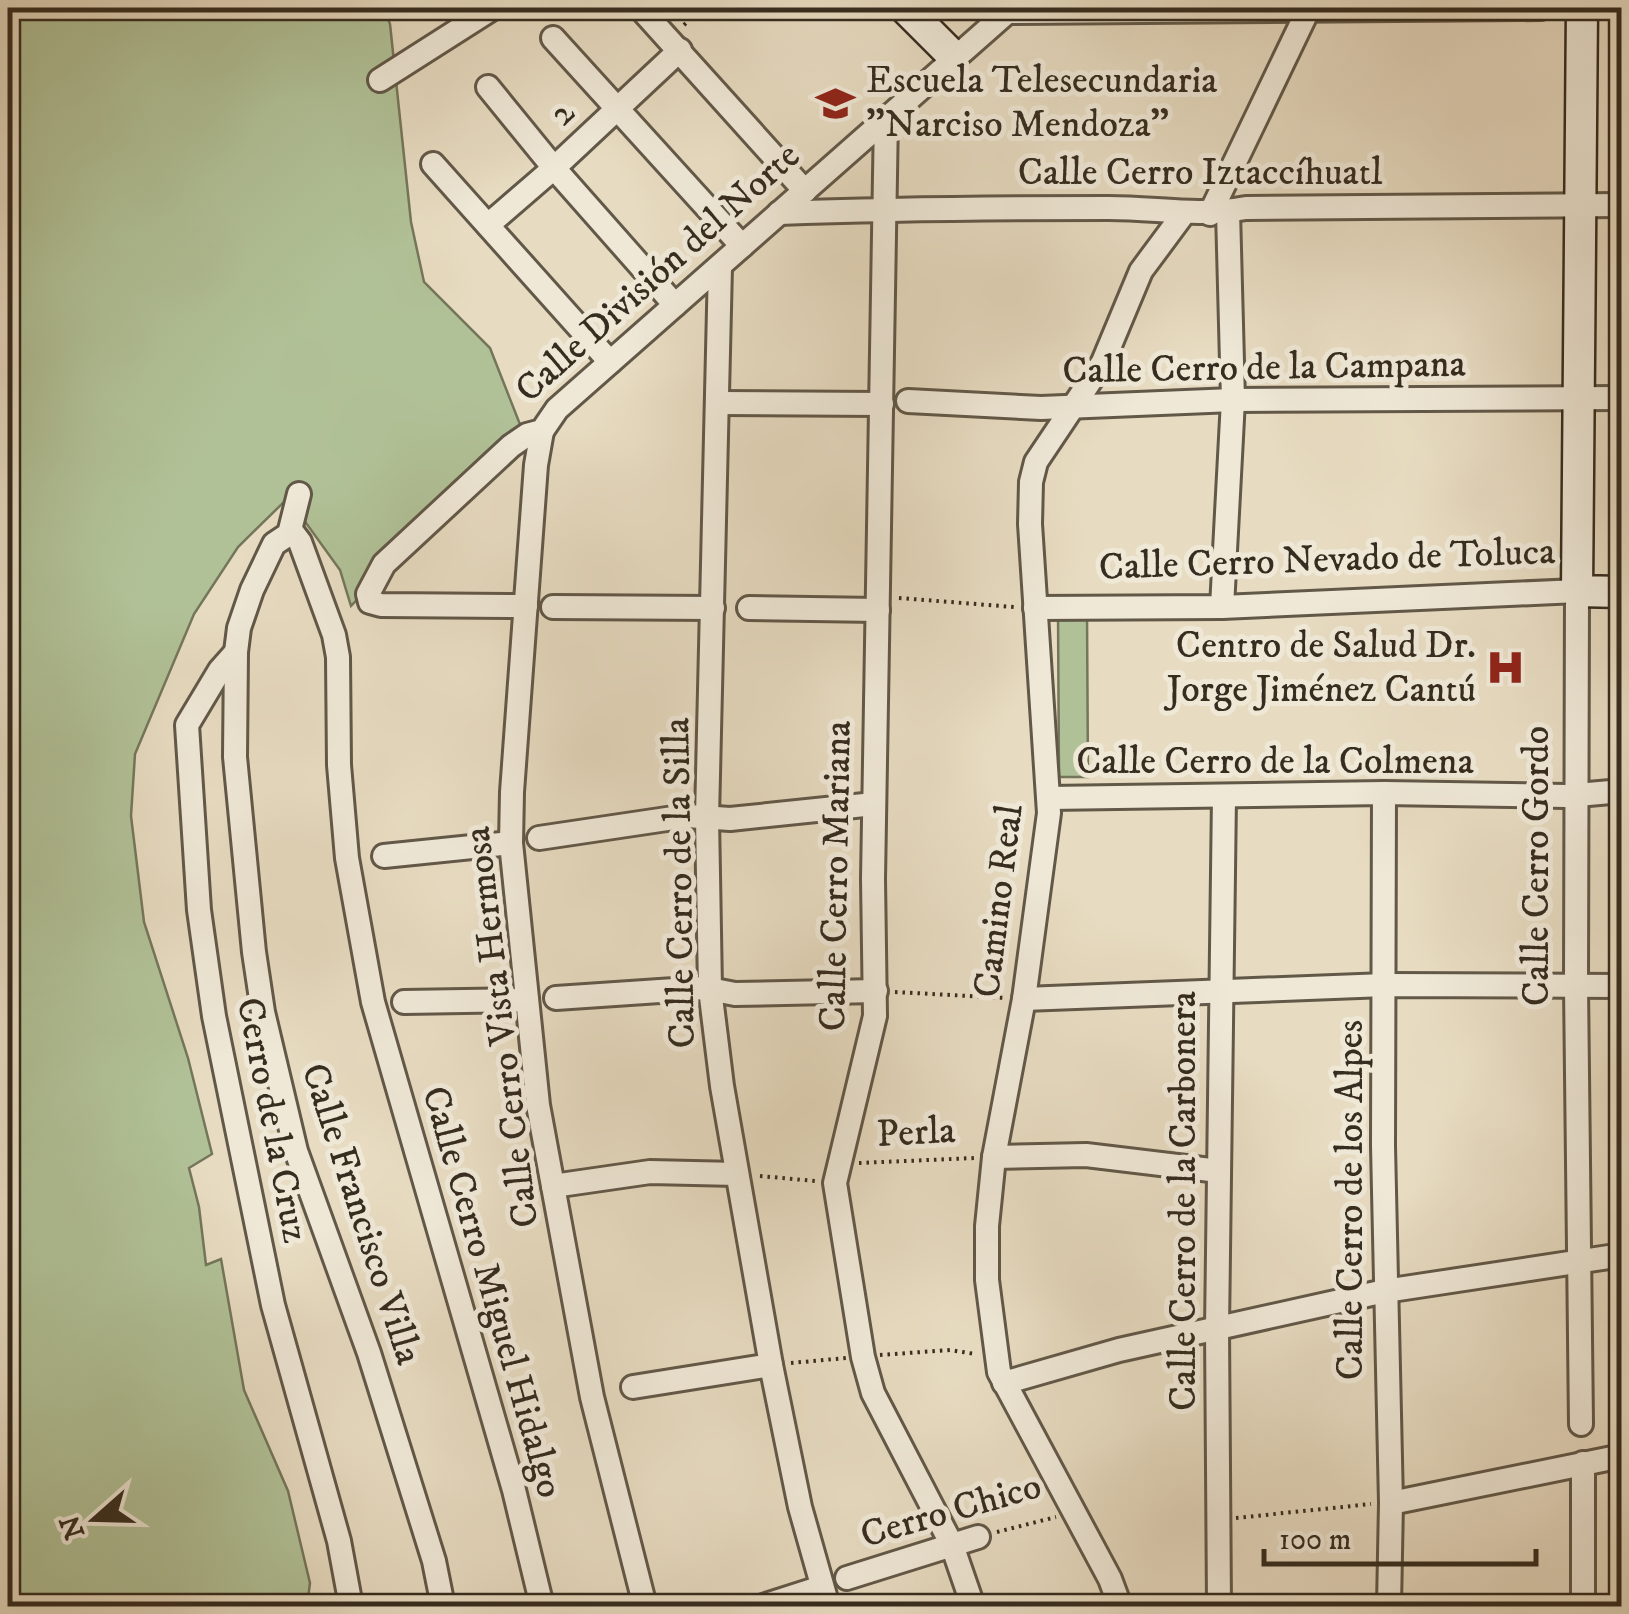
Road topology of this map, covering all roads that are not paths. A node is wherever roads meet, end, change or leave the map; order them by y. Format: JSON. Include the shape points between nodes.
{"nodes":[{"id":1,"x":492,"y":8,"type":"edge"},
{"id":2,"x":640,"y":8,"type":"edge"},
{"id":3,"x":905,"y":8,"type":"edge"},
{"id":4,"x":1541,"y":8,"type":"edge"},
{"id":5,"x":1582,"y":8,"type":"edge"},
{"id":6,"x":1309,"y":9,"type":"edge"},
{"id":7,"x":1009,"y":10,"type":"edge"},
{"id":8,"x":554,"y":38,"type":"dead end"},
{"id":9,"x":675,"y":44,"type":"junction"},
{"id":10,"x":953,"y":56,"type":"junction"},
{"id":11,"x":380,"y":80,"type":"dead end"},
{"id":12,"x":488,"y":88,"type":"dead end"},
{"id":13,"x":618,"y":109,"type":"junction"},
{"id":14,"x":886,"y":118,"type":"junction"},
{"id":15,"x":433,"y":164,"type":"dead end"},
{"id":16,"x":554,"y":168,"type":"junction"},
{"id":17,"x":805,"y":191,"type":"junction"},
{"id":18,"x":1581,"y":204,"type":"junction"},
{"id":19,"x":1622,"y":205,"type":"edge"},
{"id":20,"x":884,"y":209,"type":"junction"},
{"id":21,"x":779,"y":213,"type":"junction"},
{"id":22,"x":1219,"y":213,"type":"junction"},
{"id":23,"x":1184,"y":214,"type":"junction"},
{"id":24,"x":488,"y":224,"type":"junction"},
{"id":25,"x":742,"y":246,"type":"junction"},
{"id":26,"x":720,"y":266,"type":"junction"},
{"id":27,"x":676,"y":305,"type":"junction"},
{"id":28,"x":610,"y":362,"type":"junction"},
{"id":29,"x":1578,"y":397,"type":"junction"},
{"id":30,"x":1622,"y":398,"type":"edge"},
{"id":31,"x":1233,"y":400,"type":"junction"},
{"id":32,"x":908,"y":401,"type":"dead end"},
{"id":33,"x":718,"y":403,"type":"junction"},
{"id":34,"x":882,"y":404,"type":"junction"},
{"id":35,"x":1074,"y":408,"type":"junction"},
{"id":36,"x":542,"y":431,"type":"junction"},
{"id":37,"x":299,"y":494,"type":"dead end"},
{"id":38,"x":288,"y":534,"type":"junction"},
{"id":39,"x":1577,"y":591,"type":"junction"},
{"id":40,"x":1622,"y":592,"type":"edge"},
{"id":41,"x":526,"y":606,"type":"junction"},
{"id":42,"x":553,"y":607,"type":"dead end"},
{"id":43,"x":1222,"y":607,"type":"junction"},
{"id":44,"x":713,"y":608,"type":"junction"},
{"id":45,"x":749,"y":608,"type":"dead end"},
{"id":46,"x":1035,"y":608,"type":"junction"},
{"id":47,"x":878,"y":610,"type":"junction"},
{"id":48,"x":236,"y":652,"type":"junction"},
{"id":49,"x":1622,"y":790,"type":"edge"},
{"id":50,"x":1384,"y":794,"type":"junction"},
{"id":51,"x":1578,"y":794,"type":"junction"},
{"id":52,"x":1224,"y":796,"type":"junction"},
{"id":53,"x":1048,"y":798,"type":"junction"},
{"id":54,"x":874,"y":804,"type":"junction"},
{"id":55,"x":707,"y":818,"type":"junction"},
{"id":56,"x":539,"y":838,"type":"dead end"},
{"id":57,"x":511,"y":843,"type":"junction"},
{"id":58,"x":384,"y":856,"type":"dead end"},
{"id":59,"x":1385,"y":985,"type":"junction"},
{"id":60,"x":1576,"y":986,"type":"junction"},
{"id":61,"x":1622,"y":986,"type":"edge"},
{"id":62,"x":710,"y":989,"type":"junction"},
{"id":63,"x":1220,"y":990,"type":"junction"},
{"id":64,"x":876,"y":992,"type":"junction"},
{"id":65,"x":556,"y":998,"type":"dead end"},
{"id":66,"x":1024,"y":998,"type":"junction"},
{"id":67,"x":526,"y":1000,"type":"junction"},
{"id":68,"x":404,"y":1002,"type":"dead end"},
{"id":69,"x":258,"y":1118,"type":"dead end"},
{"id":70,"x":236,"y":1126,"type":"junction"},
{"id":71,"x":994,"y":1157,"type":"junction"},
{"id":72,"x":1218,"y":1171,"type":"junction"},
{"id":73,"x":737,"y":1174,"type":"junction"},
{"id":74,"x":552,"y":1186,"type":"junction"},
{"id":75,"x":1622,"y":1255,"type":"edge"},
{"id":76,"x":1582,"y":1262,"type":"junction"},
{"id":77,"x":1385,"y":1291,"type":"junction"},
{"id":78,"x":1217,"y":1329,"type":"junction"},
{"id":79,"x":771,"y":1365,"type":"junction"},
{"id":80,"x":1004,"y":1383,"type":"junction"},
{"id":81,"x":632,"y":1387,"type":"dead end"},
{"id":82,"x":1581,"y":1424,"type":"dead end"},
{"id":83,"x":1622,"y":1456,"type":"edge"},
{"id":84,"x":1583,"y":1462,"type":"junction"},
{"id":85,"x":1391,"y":1502,"type":"junction"},
{"id":86,"x":978,"y":1537,"type":"road end"},
{"id":87,"x":952,"y":1545,"type":"junction"},
{"id":88,"x":847,"y":1578,"type":"dead end"},
{"id":89,"x":825,"y":1597,"type":"edge"},
{"id":90,"x":351,"y":1606,"type":"edge"},
{"id":91,"x":444,"y":1606,"type":"edge"},
{"id":92,"x":542,"y":1606,"type":"edge"},
{"id":93,"x":645,"y":1606,"type":"edge"},
{"id":94,"x":763,"y":1606,"type":"edge"},
{"id":95,"x":972,"y":1606,"type":"edge"},
{"id":96,"x":1120,"y":1606,"type":"edge"},
{"id":97,"x":1219,"y":1606,"type":"edge"},
{"id":98,"x":1390,"y":1606,"type":"edge"},
{"id":99,"x":1582,"y":1606,"type":"edge"}],
"edges":[{"from":1,"to":11,"type":"street"},
{"from":2,"to":9,"type":"street"},
{"from":3,"to":10,"type":"street"},
{"from":4,"to":6,"type":"street"},
{"from":5,"to":18,"type":"street","name":"Calle Cerro Gordo"},
{"from":6,"to":7,"type":"street"},
{"from":6,"to":22,"type":"street"},
{"from":7,"to":10,"type":"street","name":"Calle División del Norte"},
{"from":8,"to":13,"type":"street"},
{"from":9,"to":13,"type":"street","name":"2"},
{"from":9,"to":17,"type":"street"},
{"from":10,"to":14,"type":"street","name":"Calle División del Norte"},
{"from":12,"to":16,"type":"street"},
{"from":13,"to":16,"type":"street","name":"2"},
{"from":13,"to":25,"type":"street"},
{"from":14,"to":17,"type":"street","name":"Calle División del Norte"},
{"from":14,"to":20,"type":"street","name":"Calle Cerro Mariana"},
{"from":15,"to":24,"type":"street"},
{"from":16,"to":24,"type":"street","name":"2"},
{"from":16,"to":27,"type":"street"},
{"from":17,"to":21,"type":"street","name":"Calle División del Norte"},
{"from":18,"to":19,"type":"street","name":"Calle Cerro Iztaccíhuatl"},
{"from":18,"to":22,"type":"street","name":"Calle Cerro Iztaccíhuatl"},
{"from":18,"to":29,"type":"street","name":"Calle Cerro Gordo"},
{"from":20,"to":21,"type":"street","name":"Calle Cerro Iztaccíhuatl"},
{"from":20,"to":23,"type":"street","name":"Calle Cerro Iztaccíhuatl","via":[[1136,208]]},
{"from":20,"to":34,"type":"street","name":"Calle Cerro Mariana"},
{"from":21,"to":25,"type":"street","name":"Calle División del Norte"},
{"from":22,"to":23,"type":"street","name":"Calle Cerro Iztaccíhuatl"},
{"from":22,"to":31,"type":"street"},
{"from":23,"to":35,"type":"street","name":"Camino Real","via":[[1141,271],[1103,362]]},
{"from":24,"to":28,"type":"street"},
{"from":25,"to":26,"type":"street","name":"Calle División del Norte"},
{"from":26,"to":27,"type":"street","name":"Calle División del Norte"},
{"from":26,"to":33,"type":"street","name":"Calle Cerro de la Silla"},
{"from":27,"to":28,"type":"street","name":"Calle División del Norte"},
{"from":28,"to":36,"type":"street","name":"Calle División del Norte"},
{"from":29,"to":30,"type":"street","name":"Calle Cerro de la Campana"},
{"from":29,"to":31,"type":"street","name":"Calle Cerro de la Campana"},
{"from":29,"to":39,"type":"street","name":"Calle Cerro Gordo"},
{"from":31,"to":35,"type":"street","name":"Calle Cerro de la Campana"},
{"from":31,"to":43,"type":"street"},
{"from":32,"to":35,"type":"street","name":"Calle Cerro de la Campana"},
{"from":33,"to":34,"type":"street"},
{"from":33,"to":44,"type":"street","name":"Calle Cerro de la Silla"},
{"from":34,"to":47,"type":"street","name":"Calle Cerro Mariana"},
{"from":35,"to":46,"type":"street","name":"Camino Real","via":[[1036,462],[1031,482]]},
{"from":36,"to":41,"type":"street","name":"Calle Cerro Vista Hermosa"},
{"from":36,"to":41,"type":"street","name":"Calle División del Norte","via":[[511,446],[384,564],[368,594],[380,605]]},
{"from":37,"to":38,"type":"street","name":"Calle Francisco Villa"},
{"from":38,"to":48,"type":"street","name":"Calle Francisco Villa","via":[[274,544],[252,590]]},
{"from":38,"to":92,"type":"street","name":"Calle Cerro Miguel Hidalgo","via":[[300,542],[336,646],[347,858],[373,1002]]},
{"from":39,"to":40,"type":"street","name":"Calle Cerro Nevado de Toluca"},
{"from":39,"to":43,"type":"street","name":"Calle Cerro Nevado de Toluca"},
{"from":39,"to":51,"type":"street","name":"Calle Cerro Gordo"},
{"from":41,"to":57,"type":"street","name":"Calle Cerro Vista Hermosa"},
{"from":42,"to":44,"type":"street"},
{"from":43,"to":46,"type":"street","name":"Calle Cerro Nevado de Toluca"},
{"from":44,"to":55,"type":"street","name":"Calle Cerro de la Silla"},
{"from":45,"to":47,"type":"street"},
{"from":46,"to":53,"type":"street","name":"Camino Real"},
{"from":47,"to":54,"type":"street","name":"Calle Cerro Mariana"},
{"from":48,"to":70,"type":"street","name":"Cerro de la Cruz","via":[[187,725],[202,836],[200,910]]},
{"from":48,"to":91,"type":"street","name":"Calle Francisco Villa","via":[[239,814],[263,1012],[296,1150],[369,1353]]},
{"from":49,"to":51,"type":"street","name":"Calle Cerro de la Colmena"},
{"from":50,"to":51,"type":"street","name":"Calle Cerro de la Colmena"},
{"from":50,"to":52,"type":"street","name":"Calle Cerro de la Colmena"},
{"from":50,"to":59,"type":"street","name":"Calle Cerro de los Alpes"},
{"from":51,"to":60,"type":"street","name":"Calle Cerro Gordo"},
{"from":52,"to":53,"type":"street","name":"Calle Cerro de la Colmena"},
{"from":52,"to":63,"type":"street","name":"Calle Cerro de la Carbonera"},
{"from":53,"to":66,"type":"street","name":"Camino Real"},
{"from":54,"to":55,"type":"street"},
{"from":54,"to":64,"type":"street","name":"Calle Cerro Mariana"},
{"from":55,"to":56,"type":"street"},
{"from":55,"to":62,"type":"street","name":"Calle Cerro de la Silla"},
{"from":57,"to":58,"type":"street"},
{"from":57,"to":67,"type":"street","name":"Calle Cerro Vista Hermosa"},
{"from":59,"to":60,"type":"street"},
{"from":59,"to":63,"type":"street"},
{"from":59,"to":77,"type":"street","name":"Calle Cerro de los Alpes"},
{"from":60,"to":61,"type":"street"},
{"from":60,"to":76,"type":"street","name":"Calle Cerro Gordo"},
{"from":62,"to":64,"type":"street"},
{"from":62,"to":65,"type":"street"},
{"from":62,"to":73,"type":"street","name":"Calle Cerro de la Silla"},
{"from":63,"to":66,"type":"street"},
{"from":63,"to":72,"type":"street","name":"Calle Cerro de la Carbonera"},
{"from":64,"to":87,"type":"street","name":"Calle Cerro Mariana","via":[[837,1174],[873,1393]]},
{"from":66,"to":71,"type":"street","name":"Camino Real"},
{"from":67,"to":68,"type":"street"},
{"from":67,"to":74,"type":"street","name":"Calle Cerro Vista Hermosa"},
{"from":69,"to":70,"type":"street"},
{"from":70,"to":90,"type":"street","name":"Cerro de la Cruz","via":[[273,1305]]},
{"from":71,"to":72,"type":"street","via":[[1086,1154]]},
{"from":71,"to":80,"type":"street","name":"Camino Real","via":[[988,1280]]},
{"from":72,"to":78,"type":"street","name":"Calle Cerro de la Carbonera"},
{"from":73,"to":74,"type":"street","via":[[650,1172]]},
{"from":73,"to":79,"type":"street","name":"Calle Cerro de la Silla"},
{"from":74,"to":93,"type":"street","name":"Calle Cerro Vista Hermosa","via":[[592,1396]]},
{"from":75,"to":76,"type":"street"},
{"from":76,"to":77,"type":"street"},
{"from":76,"to":82,"type":"street","name":"Calle Cerro Gordo"},
{"from":77,"to":78,"type":"street"},
{"from":77,"to":85,"type":"street","name":"Calle Cerro de los Alpes"},
{"from":78,"to":80,"type":"street"},
{"from":78,"to":97,"type":"street","name":"Calle Cerro de la Carbonera"},
{"from":79,"to":81,"type":"street"},
{"from":79,"to":89,"type":"street","name":"Calle Cerro de la Silla"},
{"from":80,"to":96,"type":"street","name":"Camino Real"},
{"from":83,"to":84,"type":"street"},
{"from":84,"to":85,"type":"street"},
{"from":84,"to":99,"type":"street"},
{"from":85,"to":98,"type":"street","name":"Calle Cerro de los Alpes"},
{"from":86,"to":87,"type":"street","name":"Cerro Chico"},
{"from":87,"to":88,"type":"street","name":"Cerro Chico"},
{"from":87,"to":95,"type":"street","name":"Calle Cerro Mariana"},
{"from":89,"to":94,"type":"street"}]}
